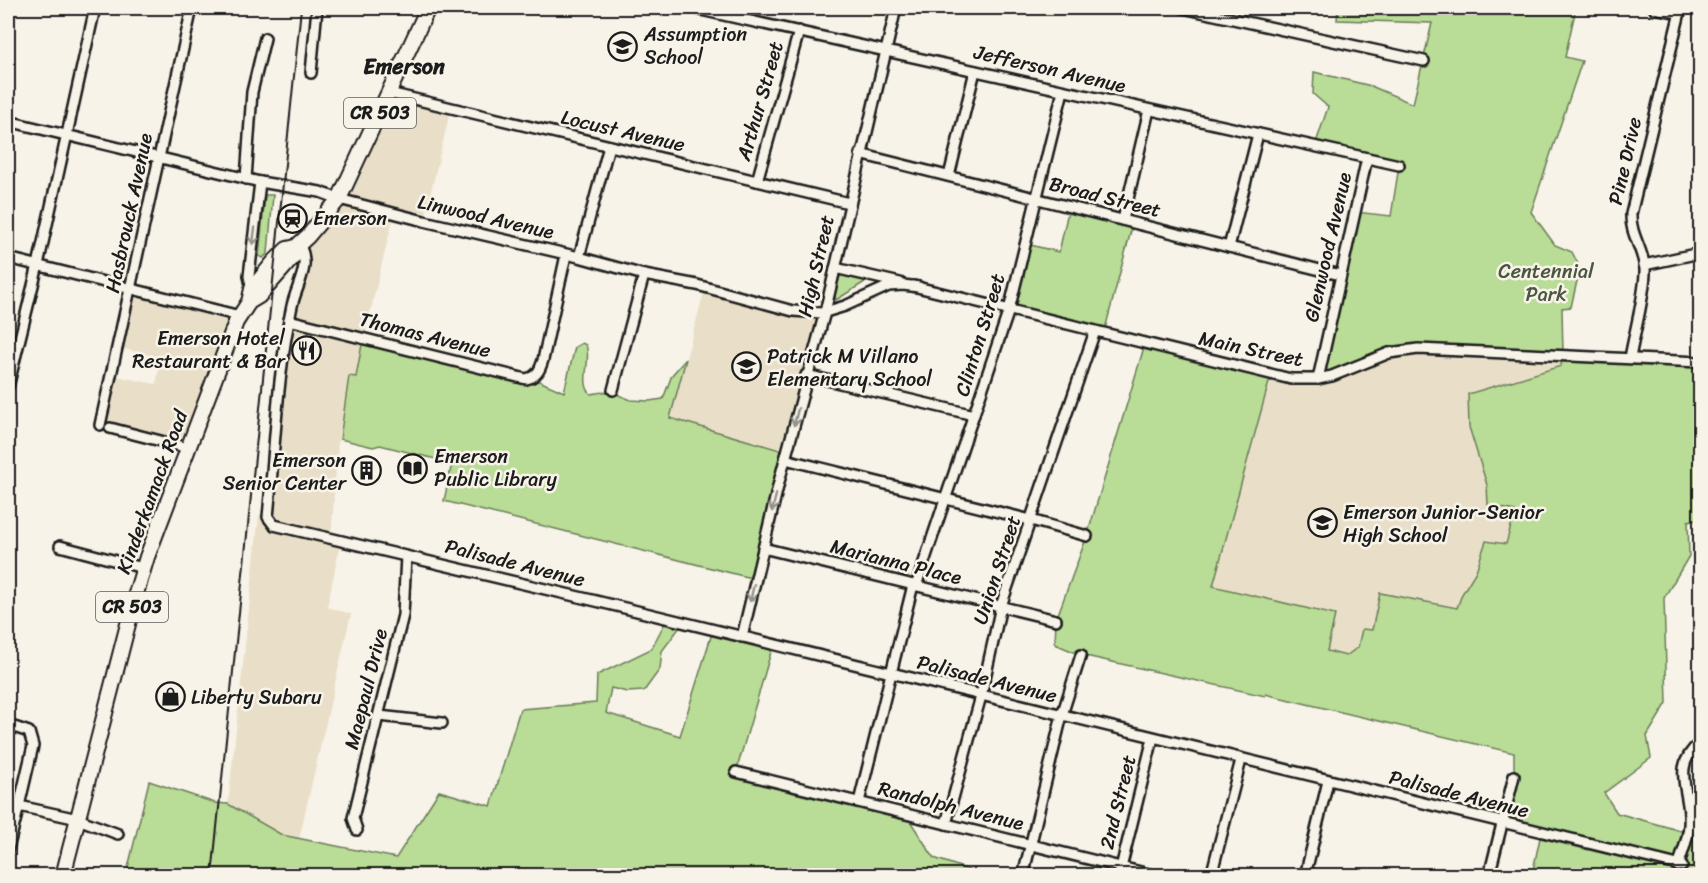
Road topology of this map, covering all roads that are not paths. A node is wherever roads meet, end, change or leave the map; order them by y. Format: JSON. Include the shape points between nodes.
{"nodes":[{"id":1,"x":95,"y":8,"type":"edge"},
{"id":2,"x":192,"y":8,"type":"edge"},
{"id":3,"x":317,"y":8,"type":"edge"},
{"id":4,"x":429,"y":8,"type":"edge"},
{"id":5,"x":692,"y":8,"type":"edge"},
{"id":6,"x":896,"y":8,"type":"edge"},
{"id":7,"x":1184,"y":8,"type":"edge"},
{"id":8,"x":1654,"y":8,"type":"edge"},
{"id":9,"x":1680,"y":10,"type":"edge"},
{"id":10,"x":799,"y":32,"type":"junction"},
{"id":11,"x":266,"y":38,"type":"dead end"},
{"id":12,"x":885,"y":51,"type":"junction"},
{"id":13,"x":1424,"y":61,"type":"dead end"},
{"id":14,"x":975,"y":71,"type":"junction"},
{"id":15,"x":311,"y":73,"type":"dead end"},
{"id":16,"x":1064,"y":91,"type":"junction"},
{"id":17,"x":389,"y":93,"type":"junction"},
{"id":18,"x":1149,"y":110,"type":"junction"},
{"id":19,"x":8,"y":121,"type":"edge"},
{"id":20,"x":1258,"y":134,"type":"junction"},
{"id":21,"x":67,"y":135,"type":"junction"},
{"id":22,"x":609,"y":146,"type":"junction"},
{"id":23,"x":861,"y":154,"type":"junction"},
{"id":24,"x":159,"y":158,"type":"junction"},
{"id":25,"x":1367,"y":158,"type":"junction"},
{"id":26,"x":1399,"y":165,"type":"dead end"},
{"id":27,"x":949,"y":176,"type":"junction"},
{"id":28,"x":246,"y":179,"type":"junction"},
{"id":29,"x":757,"y":181,"type":"junction"},
{"id":30,"x":260,"y":182,"type":"junction"},
{"id":31,"x":1037,"y":198,"type":"junction"},
{"id":32,"x":339,"y":200,"type":"junction"},
{"id":33,"x":849,"y":203,"type":"junction"},
{"id":34,"x":1123,"y":220,"type":"junction"},
{"id":35,"x":297,"y":246,"type":"junction"},
{"id":36,"x":1229,"y":247,"type":"junction"},
{"id":37,"x":1701,"y":253,"type":"edge"},
{"id":38,"x":566,"y":255,"type":"junction"},
{"id":39,"x":579,"y":257,"type":"junction"},
{"id":40,"x":8,"y":258,"type":"edge"},
{"id":41,"x":38,"y":265,"type":"junction"},
{"id":42,"x":1644,"y":265,"type":"junction"},
{"id":43,"x":835,"y":268,"type":"junction"},
{"id":44,"x":644,"y":275,"type":"junction"},
{"id":45,"x":1340,"y":275,"type":"junction"},
{"id":46,"x":919,"y":287,"type":"junction"},
{"id":47,"x":130,"y":288,"type":"junction"},
{"id":48,"x":251,"y":296,"type":"junction"},
{"id":49,"x":1010,"y":310,"type":"junction"},
{"id":50,"x":825,"y":312,"type":"junction"},
{"id":51,"x":240,"y":316,"type":"junction"},
{"id":52,"x":289,"y":320,"type":"junction"},
{"id":53,"x":1095,"y":331,"type":"junction"},
{"id":54,"x":1630,"y":358,"type":"junction"},
{"id":55,"x":1701,"y":362,"type":"edge"},
{"id":56,"x":806,"y":375,"type":"junction"},
{"id":57,"x":1318,"y":378,"type":"junction"},
{"id":58,"x":8,"y":387,"type":"edge"},
{"id":59,"x":614,"y":390,"type":"dead end"},
{"id":60,"x":974,"y":415,"type":"junction"},
{"id":61,"x":188,"y":448,"type":"junction"},
{"id":62,"x":785,"y":459,"type":"junction"},
{"id":63,"x":945,"y":500,"type":"junction"},
{"id":64,"x":1031,"y":520,"type":"junction"},
{"id":65,"x":1087,"y":536,"type":"dead end"},
{"id":66,"x":60,"y":546,"type":"dead end"},
{"id":67,"x":763,"y":548,"type":"junction"},
{"id":68,"x":406,"y":556,"type":"junction"},
{"id":69,"x":143,"y":568,"type":"junction"},
{"id":70,"x":915,"y":585,"type":"junction"},
{"id":71,"x":1001,"y":606,"type":"junction"},
{"id":72,"x":1056,"y":620,"type":"dead end"},
{"id":73,"x":742,"y":637,"type":"junction"},
{"id":74,"x":1081,"y":655,"type":"dead end"},
{"id":75,"x":891,"y":674,"type":"junction"},
{"id":76,"x":981,"y":696,"type":"junction"},
{"id":77,"x":1062,"y":715,"type":"junction"},
{"id":78,"x":379,"y":716,"type":"junction"},
{"id":79,"x":442,"y":723,"type":"dead end"},
{"id":80,"x":8,"y":725,"type":"edge"},
{"id":81,"x":1153,"y":738,"type":"junction"},
{"id":82,"x":1701,"y":742,"type":"edge"},
{"id":83,"x":1241,"y":760,"type":"junction"},
{"id":84,"x":736,"y":772,"type":"dead end"},
{"id":85,"x":1514,"y":776,"type":"dead end"},
{"id":86,"x":1328,"y":781,"type":"junction"},
{"id":87,"x":859,"y":802,"type":"junction"},
{"id":88,"x":19,"y":806,"type":"junction"},
{"id":89,"x":78,"y":819,"type":"junction"},
{"id":90,"x":1502,"y":823,"type":"junction"},
{"id":91,"x":946,"y":824,"type":"junction"},
{"id":92,"x":357,"y":830,"type":"dead end"},
{"id":93,"x":118,"y":834,"type":"dead end"},
{"id":94,"x":1032,"y":844,"type":"junction"},
{"id":95,"x":8,"y":849,"type":"edge"},
{"id":96,"x":1120,"y":871,"type":"edge"},
{"id":97,"x":63,"y":876,"type":"edge"},
{"id":98,"x":1023,"y":876,"type":"edge"},
{"id":99,"x":1157,"y":876,"type":"edge"},
{"id":100,"x":1211,"y":876,"type":"edge"},
{"id":101,"x":1305,"y":876,"type":"edge"},
{"id":102,"x":1489,"y":876,"type":"edge"}],
"edges":[{"from":1,"to":21,"type":"street"},
{"from":2,"to":24,"type":"street","name":"Hasbrouck Avenue"},
{"from":3,"to":15,"type":"street"},
{"from":4,"to":17,"type":"main road","name":"Kinderkamack Road","number":"CR 503"},
{"from":5,"to":10,"type":"street","name":"Jefferson Avenue"},
{"from":6,"to":12,"type":"street","name":"High Street"},
{"from":7,"to":13,"type":"street"},
{"from":8,"to":9,"type":"street"},
{"from":9,"to":42,"type":"street","name":"Pine Drive","via":[[1631,214],[1632,232]]},
{"from":10,"to":12,"type":"street","name":"Jefferson Avenue"},
{"from":10,"to":29,"type":"street","name":"Arthur Street"},
{"from":11,"to":28,"type":"street","via":[[252,92]]},
{"from":12,"to":14,"type":"street","name":"Jefferson Avenue"},
{"from":12,"to":23,"type":"street","name":"High Street"},
{"from":14,"to":16,"type":"street","name":"Jefferson Avenue"},
{"from":14,"to":27,"type":"street"},
{"from":16,"to":18,"type":"street","name":"Jefferson Avenue"},
{"from":16,"to":31,"type":"street","name":"Clinton Street"},
{"from":17,"to":22,"type":"street","name":"Locust Avenue"},
{"from":17,"to":32,"type":"main road","name":"Kinderkamack Road","number":"CR 503"},
{"from":18,"to":20,"type":"street","name":"Jefferson Avenue"},
{"from":18,"to":34,"type":"street"},
{"from":19,"to":21,"type":"street","name":"Linwood Avenue"},
{"from":20,"to":25,"type":"street","name":"Jefferson Avenue"},
{"from":20,"to":36,"type":"street"},
{"from":21,"to":24,"type":"street","name":"Linwood Avenue"},
{"from":21,"to":41,"type":"street"},
{"from":22,"to":29,"type":"street","name":"Locust Avenue"},
{"from":22,"to":39,"type":"street"},
{"from":23,"to":27,"type":"street","name":"Broad Street"},
{"from":23,"to":33,"type":"street","name":"High Street"},
{"from":24,"to":28,"type":"street","name":"Linwood Avenue"},
{"from":24,"to":47,"type":"street","name":"Hasbrouck Avenue"},
{"from":25,"to":26,"type":"street","name":"Jefferson Avenue"},
{"from":25,"to":45,"type":"street","name":"Glenwood Avenue"},
{"from":27,"to":31,"type":"street","name":"Broad Street"},
{"from":28,"to":30,"type":"street","name":"Linwood Avenue"},
{"from":29,"to":33,"type":"street","name":"Locust Avenue"},
{"from":30,"to":32,"type":"street","name":"Linwood Avenue","via":[[320,192]]},
{"from":30,"to":48,"type":"street","one_way":true,"via":[[249,276]]},
{"from":31,"to":34,"type":"street","name":"Broad Street"},
{"from":31,"to":49,"type":"street","name":"Clinton Street"},
{"from":32,"to":35,"type":"main road","name":"Kinderkamack Road","number":"CR 503"},
{"from":32,"to":38,"type":"street","name":"Linwood Avenue"},
{"from":33,"to":43,"type":"street","name":"High Street"},
{"from":34,"to":36,"type":"street","name":"Broad Street"},
{"from":35,"to":48,"type":"main road","name":"Kinderkamack Road","number":"CR 503","via":[[294,256],[259,296]]},
{"from":35,"to":52,"type":"street","via":[[303,251],[305,266]]},
{"from":36,"to":45,"type":"street","name":"Broad Street"},
{"from":37,"to":42,"type":"street"},
{"from":38,"to":39,"type":"street","name":"Linwood Avenue"},
{"from":38,"to":52,"type":"street","name":"Thomas Avenue","via":[[543,360],[536,375],[526,378]]},
{"from":39,"to":44,"type":"street","name":"Linwood Avenue"},
{"from":40,"to":41,"type":"street"},
{"from":41,"to":47,"type":"street"},
{"from":41,"to":58,"type":"street"},
{"from":42,"to":54,"type":"street","name":"Pine Drive","via":[[1645,279]]},
{"from":43,"to":46,"type":"street","name":"Main Street"},
{"from":43,"to":50,"type":"street","name":"High Street"},
{"from":44,"to":50,"type":"street","name":"Linwood Avenue","via":[[793,311]]},
{"from":44,"to":59,"type":"street"},
{"from":45,"to":57,"type":"street","name":"Glenwood Avenue"},
{"from":46,"to":49,"type":"street","name":"Main Street"},
{"from":46,"to":50,"type":"street","name":"Linwood Avenue","via":[[889,286]]},
{"from":47,"to":51,"type":"street"},
{"from":47,"to":61,"type":"street","name":"Hasbrouck Avenue","via":[[105,427]]},
{"from":48,"to":51,"type":"main road","name":"Kinderkamack Road","number":"CR 503"},
{"from":49,"to":53,"type":"street","name":"Main Street"},
{"from":49,"to":60,"type":"street","name":"Clinton Street"},
{"from":50,"to":56,"type":"street","name":"High Street"},
{"from":51,"to":61,"type":"main road","name":"Kinderkamack Road","number":"CR 503"},
{"from":52,"to":68,"type":"street","name":"Palisade Avenue","via":[[268,517],[273,525],[283,528]]},
{"from":53,"to":57,"type":"street","name":"Main Street","via":[[1278,377]]},
{"from":53,"to":64,"type":"street","name":"Union Street"},
{"from":54,"to":55,"type":"street","name":"Main Street"},
{"from":54,"to":57,"type":"street","name":"Main Street","via":[[1418,349],[1389,353]]},
{"from":56,"to":60,"type":"street"},
{"from":56,"to":62,"type":"street","name":"High Street","one_way":true},
{"from":60,"to":63,"type":"street","name":"Clinton Street"},
{"from":61,"to":69,"type":"main road","name":"Kinderkamack Road","number":"CR 503"},
{"from":62,"to":63,"type":"street"},
{"from":62,"to":67,"type":"street","name":"High Street","one_way":true},
{"from":63,"to":64,"type":"street"},
{"from":63,"to":70,"type":"street","name":"Clinton Street"},
{"from":64,"to":65,"type":"street"},
{"from":64,"to":71,"type":"street","name":"Union Street"},
{"from":66,"to":69,"type":"street"},
{"from":67,"to":70,"type":"street","name":"Marianna Place"},
{"from":67,"to":73,"type":"street","name":"High Street","one_way":true},
{"from":68,"to":73,"type":"street","name":"Palisade Avenue"},
{"from":68,"to":78,"type":"street","name":"Maepaul Drive","via":[[403,615]]},
{"from":69,"to":89,"type":"main road","name":"Kinderkamack Road","number":"CR 503"},
{"from":70,"to":71,"type":"street","name":"Marianna Place"},
{"from":70,"to":75,"type":"street","name":"Clinton Street"},
{"from":71,"to":72,"type":"street","name":"Marianna Place"},
{"from":71,"to":76,"type":"street","name":"Union Street"},
{"from":73,"to":75,"type":"street","name":"Palisade Avenue"},
{"from":74,"to":77,"type":"street"},
{"from":75,"to":76,"type":"street","name":"Palisade Avenue"},
{"from":75,"to":87,"type":"street","name":"Clinton Street"},
{"from":76,"to":77,"type":"street","name":"Palisade Avenue"},
{"from":76,"to":91,"type":"street","name":"Union Street"},
{"from":77,"to":81,"type":"street","name":"Palisade Avenue"},
{"from":77,"to":94,"type":"street"},
{"from":78,"to":79,"type":"street"},
{"from":78,"to":92,"type":"street","name":"Maepaul Drive","via":[[353,818]]},
{"from":80,"to":88,"type":"street","via":[[29,732],[33,741]]},
{"from":81,"to":83,"type":"street","name":"Palisade Avenue"},
{"from":81,"to":96,"type":"street","name":"2nd Street"},
{"from":82,"to":90,"type":"street","name":"Palisade Avenue","via":[[1689,753],[1683,770],[1689,825],[1680,866]]},
{"from":83,"to":86,"type":"street","name":"Palisade Avenue"},
{"from":83,"to":100,"type":"street"},
{"from":84,"to":87,"type":"street","name":"Randolph Avenue"},
{"from":85,"to":90,"type":"street"},
{"from":86,"to":90,"type":"street","name":"Palisade Avenue"},
{"from":86,"to":101,"type":"street"},
{"from":87,"to":91,"type":"street","name":"Randolph Avenue"},
{"from":88,"to":89,"type":"street"},
{"from":88,"to":95,"type":"street"},
{"from":89,"to":93,"type":"street"},
{"from":89,"to":97,"type":"main road","name":"Kinderkamack Road","number":"CR 503"},
{"from":90,"to":102,"type":"street"},
{"from":91,"to":94,"type":"street","name":"Randolph Avenue"},
{"from":94,"to":96,"type":"street","name":"Randolph Avenue"},
{"from":94,"to":98,"type":"street"},
{"from":96,"to":99,"type":"street","name":"Randolph Avenue"}]}
